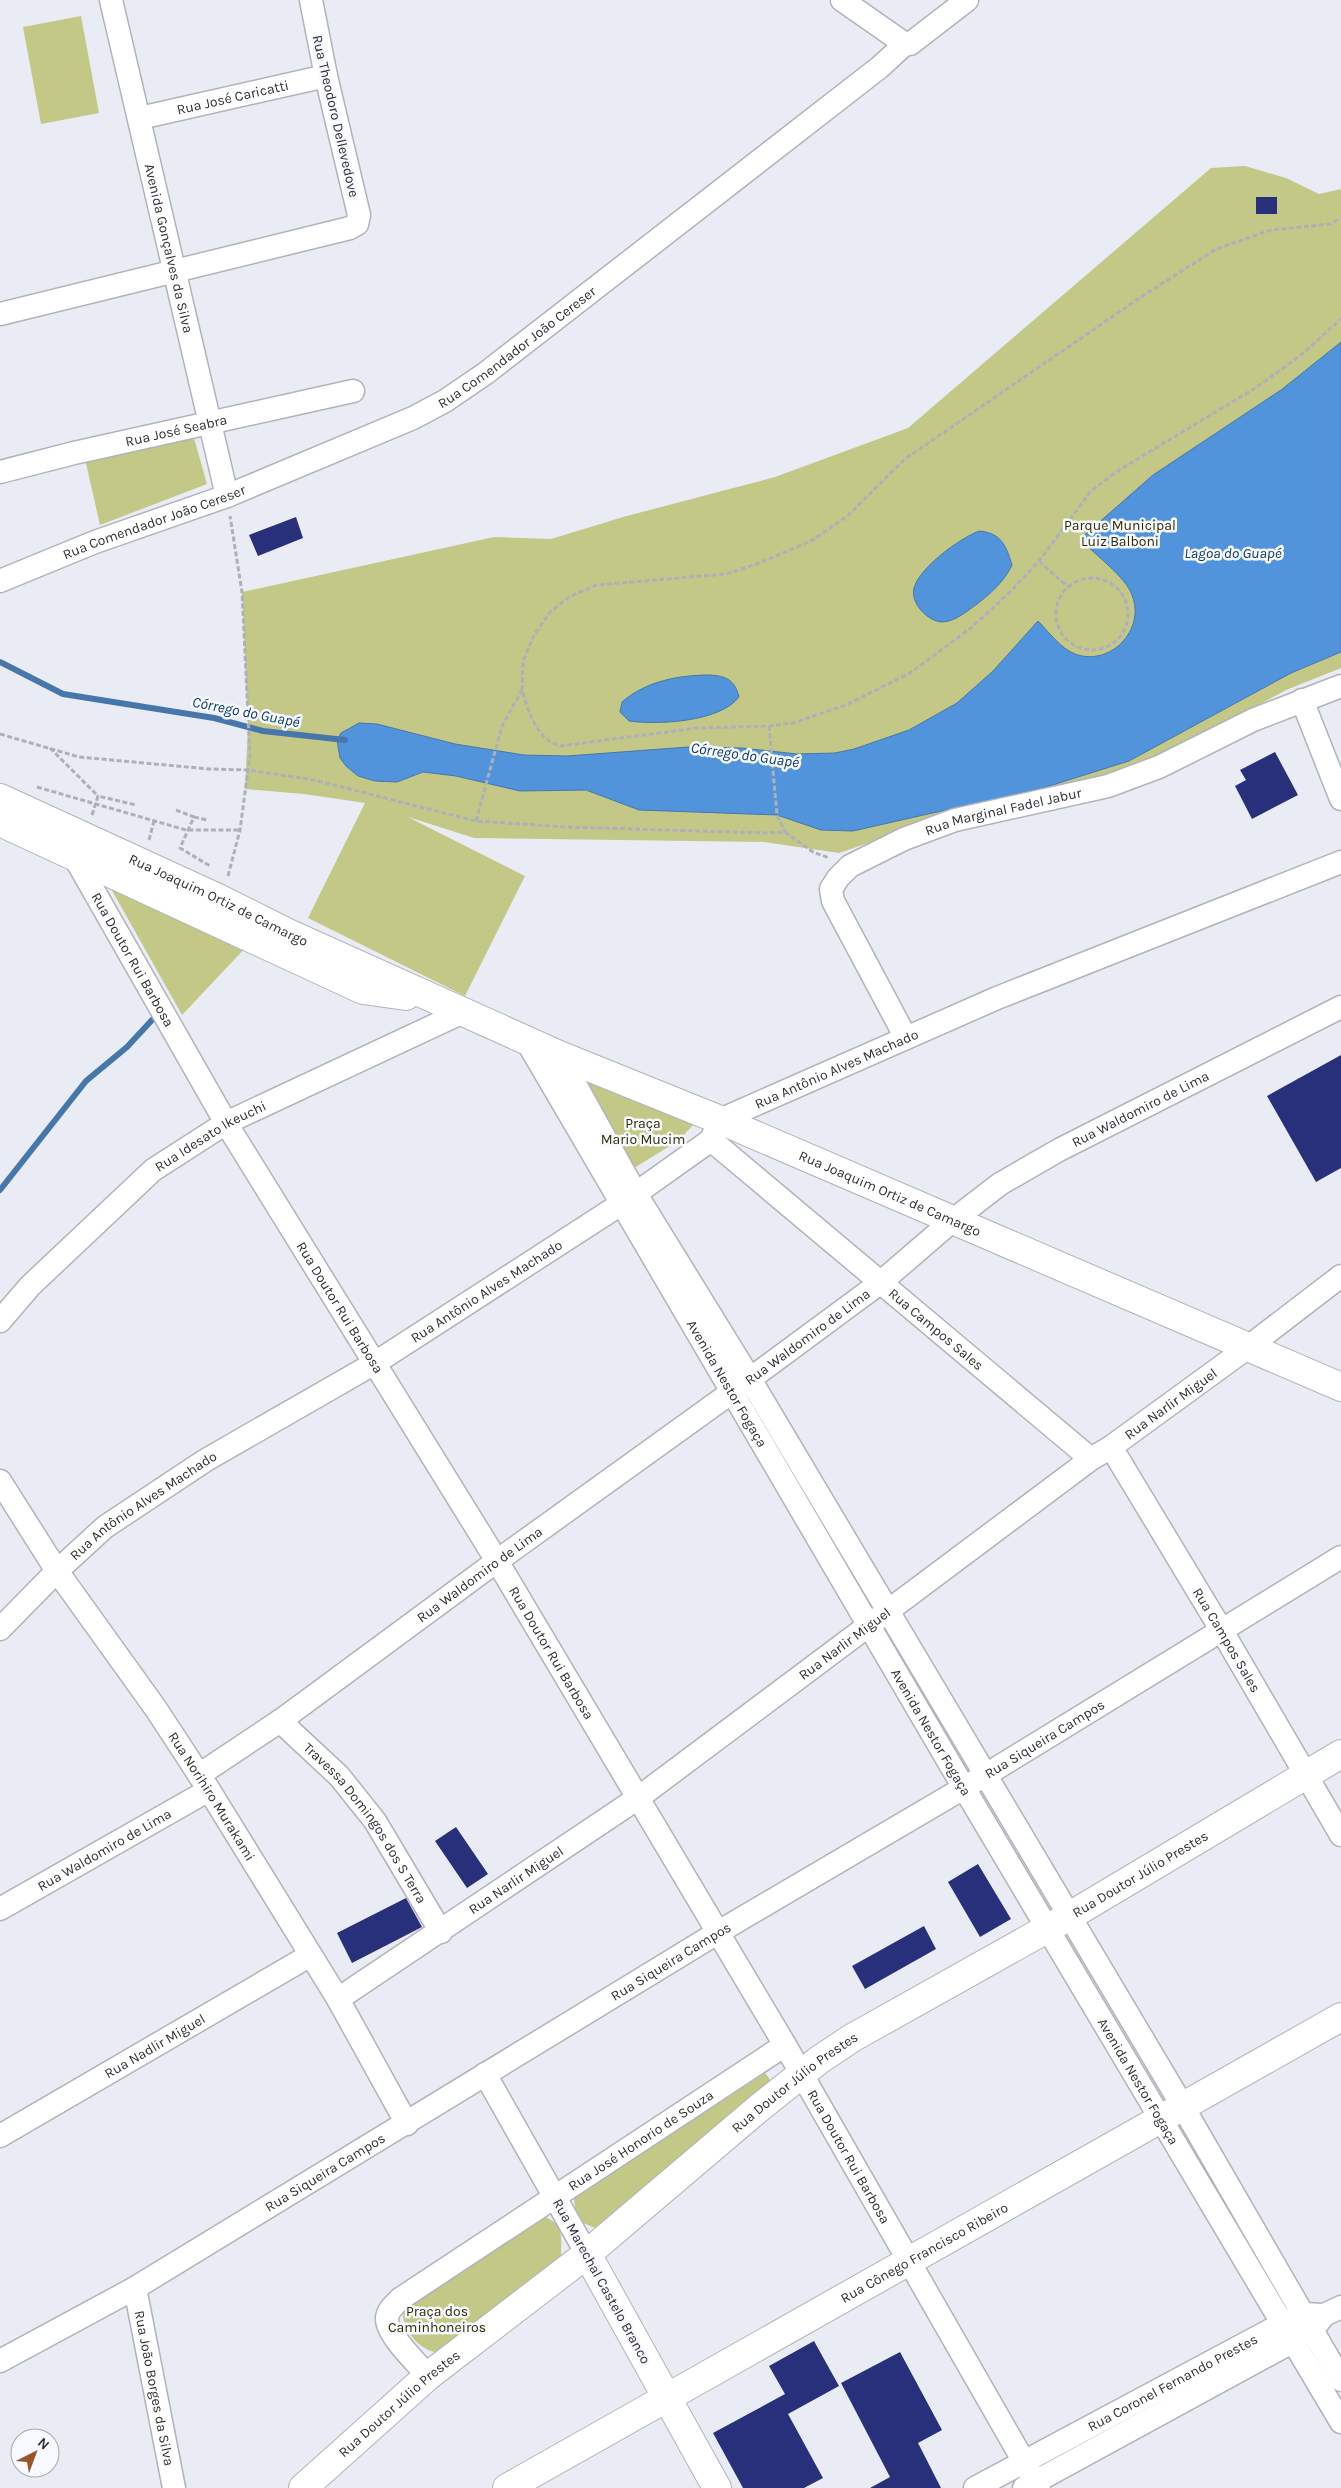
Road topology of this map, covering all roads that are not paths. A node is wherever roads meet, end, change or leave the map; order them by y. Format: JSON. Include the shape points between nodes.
{"nodes":[{"id":1,"x":111,"y":0,"type":"edge"},
{"id":2,"x":311,"y":0,"type":"edge"},
{"id":3,"x":967,"y":0,"type":"edge"},
{"id":4,"x":857,"y":4,"type":"edge"},
{"id":5,"x":905,"y":44,"type":"junction"},
{"id":6,"x":326,"y":76,"type":"junction"},
{"id":7,"x":140,"y":118,"type":"junction"},
{"id":8,"x":174,"y":273,"type":"junction"},
{"id":9,"x":0,"y":314,"type":"edge"},
{"id":10,"x":354,"y":391,"type":"dead end"},
{"id":11,"x":210,"y":422,"type":"junction"},
{"id":12,"x":0,"y":472,"type":"edge"},
{"id":13,"x":227,"y":496,"type":"junction"},
{"id":14,"x":0,"y":580,"type":"edge"},
{"id":15,"x":1341,"y":686,"type":"edge"},
{"id":16,"x":1302,"y":700,"type":"junction"},
{"id":17,"x":0,"y":798,"type":"edge"},
{"id":18,"x":1341,"y":799,"type":"edge"},
{"id":19,"x":0,"y":822,"type":"edge"},
{"id":20,"x":56,"y":824,"type":"junction"},
{"id":21,"x":74,"y":857,"type":"junction"},
{"id":22,"x":1341,"y":862,"type":"edge"},
{"id":23,"x":438,"y":1000,"type":"junction"},
{"id":24,"x":1341,"y":1007,"type":"edge"},
{"id":25,"x":464,"y":1012,"type":"junction"},
{"id":26,"x":906,"y":1038,"type":"junction"},
{"id":27,"x":526,"y":1040,"type":"junction"},
{"id":28,"x":559,"y":1055,"type":"junction"},
{"id":29,"x":226,"y":1123,"type":"junction"},
{"id":30,"x":716,"y":1130,"type":"junction"},
{"id":31,"x":629,"y":1199,"type":"junction"},
{"id":32,"x":952,"y":1221,"type":"junction"},
{"id":33,"x":1341,"y":1276,"type":"edge"},
{"id":34,"x":880,"y":1283,"type":"junction"},
{"id":35,"x":0,"y":1321,"type":"edge"},
{"id":36,"x":1247,"y":1348,"type":"junction"},
{"id":37,"x":375,"y":1363,"type":"junction"},
{"id":38,"x":741,"y":1385,"type":"junction"},
{"id":39,"x":1341,"y":1387,"type":"edge"},
{"id":40,"x":1111,"y":1447,"type":"junction"},
{"id":41,"x":1091,"y":1459,"type":"junction"},
{"id":42,"x":0,"y":1481,"type":"edge"},
{"id":43,"x":1341,"y":1558,"type":"edge"},
{"id":44,"x":496,"y":1561,"type":"junction"},
{"id":45,"x":57,"y":1571,"type":"junction"},
{"id":46,"x":879,"y":1619,"type":"junction"},
{"id":47,"x":0,"y":1629,"type":"edge"},
{"id":48,"x":1222,"y":1631,"type":"junction"},
{"id":49,"x":280,"y":1721,"type":"junction"},
{"id":50,"x":1341,"y":1754,"type":"edge"},
{"id":51,"x":1305,"y":1775,"type":"junction"},
{"id":52,"x":984,"y":1776,"type":"junction"},
{"id":53,"x":204,"y":1783,"type":"junction"},
{"id":54,"x":964,"y":1788,"type":"junction"},
{"id":55,"x":638,"y":1798,"type":"junction"},
{"id":56,"x":1341,"y":1835,"type":"edge"},
{"id":57,"x":0,"y":1909,"type":"edge"},
{"id":58,"x":1058,"y":1922,"type":"junction"},
{"id":59,"x":441,"y":1932,"type":"junction"},
{"id":60,"x":717,"y":1933,"type":"junction"},
{"id":61,"x":309,"y":1956,"type":"junction"},
{"id":62,"x":338,"y":1999,"type":"junction"},
{"id":63,"x":1341,"y":2017,"type":"edge"},
{"id":64,"x":785,"y":2045,"type":"junction"},
{"id":65,"x":485,"y":2074,"type":"junction"},
{"id":66,"x":802,"y":2074,"type":"junction"},
{"id":67,"x":1170,"y":2112,"type":"junction"},
{"id":68,"x":407,"y":2124,"type":"junction"},
{"id":69,"x":0,"y":2136,"type":"edge"},
{"id":70,"x":555,"y":2197,"type":"junction"},
{"id":71,"x":1250,"y":2223,"type":"junction"},
{"id":72,"x":1230,"y":2234,"type":"junction"},
{"id":73,"x":586,"y":2254,"type":"junction"},
{"id":74,"x":907,"y":2262,"type":"junction"},
{"id":75,"x":135,"y":2288,"type":"junction"},
{"id":76,"x":1309,"y":2322,"type":"edge"},
{"id":77,"x":0,"y":2361,"type":"edge"},
{"id":78,"x":428,"y":2376,"type":"junction"},
{"id":79,"x":1341,"y":2380,"type":"edge"},
{"id":80,"x":666,"y":2396,"type":"junction"},
{"id":81,"x":1341,"y":2422,"type":"edge"},
{"id":82,"x":1023,"y":2461,"type":"junction"},
{"id":83,"x":1033,"y":2486,"type":"edge"},
{"id":84,"x":174,"y":2488,"type":"edge"},
{"id":85,"x":303,"y":2488,"type":"edge"},
{"id":86,"x":507,"y":2488,"type":"edge"},
{"id":87,"x":717,"y":2488,"type":"edge"},
{"id":88,"x":975,"y":2488,"type":"edge"}],
"edges":[{"from":1,"to":7,"type":"street","name":"Avenida Gonçalves da Silva"},
{"from":2,"to":6,"type":"street","name":"Rua Theodoro Dellevedove"},
{"from":3,"to":5,"type":"street","name":"Rua Comendador João Cereser","via":[[910,44]]},
{"from":4,"to":5,"type":"street"},
{"from":5,"to":13,"type":"street","name":"Rua Comendador João Cereser","via":[[880,68],[486,373],[413,418]]},
{"from":6,"to":7,"type":"street","name":"Rua José Caricatti"},
{"from":6,"to":8,"type":"street","name":"Rua Theodoro Dellevedove","via":[[359,215],[357,224]]},
{"from":7,"to":8,"type":"street","name":"Avenida Gonçalves da Silva"},
{"from":8,"to":9,"type":"street"},
{"from":8,"to":11,"type":"street","name":"Avenida Gonçalves da Silva"},
{"from":10,"to":11,"type":"street","name":"Rua José Seabra"},
{"from":11,"to":12,"type":"street","name":"Rua José Seabra"},
{"from":11,"to":13,"type":"street","name":"Avenida Gonçalves da Silva"},
{"from":13,"to":14,"type":"street","name":"Rua Comendador João Cereser","via":[[95,542]]},
{"from":15,"to":16,"type":"street","name":"Rua Marginal Fadel Jabur"},
{"from":16,"to":18,"type":"street"},
{"from":16,"to":26,"type":"street","name":"Rua Marginal Fadel Jabur","via":[[1253,720],[1159,767],[1108,786],[955,820],[904,839],[850,866],[831,889],[833,901]]},
{"from":17,"to":20,"type":"main road","name":"Rua Joaquim Ortiz de Camargo"},
{"from":19,"to":21,"type":"main road","name":"Rua Joaquim Ortiz de Camargo"},
{"from":20,"to":21,"type":"street","name":"Rua Doutor Rui Barbosa"},
{"from":20,"to":23,"type":"main road","name":"Rua Joaquim Ortiz de Camargo","via":[[224,888],[290,934]]},
{"from":21,"to":23,"type":"main road","name":"Rua Joaquim Ortiz de Camargo","via":[[363,990]]},
{"from":21,"to":29,"type":"street","name":"Rua Doutor Rui Barbosa"},
{"from":22,"to":26,"type":"street","name":"Rua Antônio Alves Machado","via":[[997,998]]},
{"from":23,"to":25,"type":"main road","name":"Rua Joaquim Ortiz de Camargo"},
{"from":24,"to":32,"type":"street","name":"Rua Waldomiro de Lima","via":[[1059,1150],[1000,1184]]},
{"from":25,"to":27,"type":"main road","name":"Rua Joaquim Ortiz de Camargo"},
{"from":25,"to":29,"type":"street","name":"Rua Idesato Ikeuchi"},
{"from":26,"to":30,"type":"street","name":"Rua Antônio Alves Machado"},
{"from":27,"to":28,"type":"main road","name":"Rua Joaquim Ortiz de Camargo"},
{"from":27,"to":31,"type":"street","name":"Avenida Nestor Fogaça"},
{"from":28,"to":30,"type":"main road","name":"Rua Joaquim Ortiz de Camargo"},
{"from":28,"to":31,"type":"street","name":"Avenida Nestor Fogaça"},
{"from":29,"to":35,"type":"street","name":"Rua Idesato Ikeuchi","via":[[153,1170],[30,1286]]},
{"from":29,"to":37,"type":"street","name":"Rua Doutor Rui Barbosa"},
{"from":30,"to":31,"type":"street","name":"Rua Antônio Alves Machado"},
{"from":30,"to":32,"type":"main road","name":"Rua Joaquim Ortiz de Camargo"},
{"from":30,"to":34,"type":"street","name":"Rua Campos Sales"},
{"from":31,"to":37,"type":"street","name":"Rua Antônio Alves Machado"},
{"from":31,"to":38,"type":"street","name":"Avenida Nestor Fogaça"},
{"from":32,"to":34,"type":"street","name":"Rua Waldomiro de Lima"},
{"from":32,"to":36,"type":"main road","name":"Rua Joaquim Ortiz de Camargo"},
{"from":33,"to":36,"type":"street","name":"Rua Narlir Miguel"},
{"from":34,"to":38,"type":"street","name":"Rua Waldomiro de Lima"},
{"from":34,"to":41,"type":"street","name":"Rua Campos Sales"},
{"from":36,"to":39,"type":"main road","name":"Rua Joaquim Ortiz de Camargo"},
{"from":36,"to":40,"type":"street","name":"Rua Narlir Miguel"},
{"from":37,"to":44,"type":"street","name":"Rua Doutor Rui Barbosa"},
{"from":37,"to":45,"type":"street","name":"Rua Antônio Alves Machado","via":[[153,1493],[105,1527]]},
{"from":38,"to":44,"type":"street","name":"Rua Waldomiro de Lima"},
{"from":38,"to":46,"type":"street","name":"Avenida Nestor Fogaça"},
{"from":40,"to":41,"type":"street","name":"Rua Narlir Miguel"},
{"from":40,"to":48,"type":"street","name":"Rua Campos Sales"},
{"from":41,"to":46,"type":"street","name":"Rua Narlir Miguel"},
{"from":42,"to":45,"type":"street","name":"Rua Norihiro Murakami"},
{"from":43,"to":48,"type":"street","name":"Rua Siqueira Campos"},
{"from":44,"to":49,"type":"street","name":"Rua Waldomiro de Lima"},
{"from":44,"to":55,"type":"street","name":"Rua Doutor Rui Barbosa"},
{"from":45,"to":47,"type":"street","name":"Rua Antônio Alves Machado"},
{"from":45,"to":53,"type":"street","name":"Rua Norihiro Murakami","via":[[156,1709]]},
{"from":46,"to":52,"type":"street","name":"Avenida Nestor Fogaça"},
{"from":46,"to":54,"type":"street","name":"Avenida Nestor Fogaça"},
{"from":46,"to":55,"type":"street","name":"Rua Narlir Miguel"},
{"from":48,"to":51,"type":"street","name":"Rua Campos Sales"},
{"from":48,"to":52,"type":"street","name":"Rua Siqueira Campos"},
{"from":49,"to":53,"type":"street","name":"Rua Waldomiro de Lima"},
{"from":49,"to":59,"type":"street","name":"Travessa Domingos dos S Terra","via":[[339,1776],[376,1821]]},
{"from":50,"to":51,"type":"main road","name":"Rua Doutor Júlio Prestes"},
{"from":51,"to":56,"type":"street","name":"Rua Campos Sales"},
{"from":51,"to":58,"type":"main road","name":"Rua Doutor Júlio Prestes"},
{"from":52,"to":54,"type":"street","name":"Rua Siqueira Campos"},
{"from":52,"to":58,"type":"street","name":"Avenida Nestor Fogaça"},
{"from":53,"to":57,"type":"street","name":"Rua Waldomiro de Lima"},
{"from":53,"to":61,"type":"street","name":"Rua Norihiro Murakami"},
{"from":54,"to":58,"type":"street","name":"Avenida Nestor Fogaça"},
{"from":54,"to":60,"type":"street","name":"Rua Siqueira Campos"},
{"from":55,"to":59,"type":"street","name":"Rua Narlir Miguel"},
{"from":55,"to":60,"type":"street","name":"Rua Doutor Rui Barbosa"},
{"from":58,"to":66,"type":"main road","name":"Rua Doutor Júlio Prestes","via":[[852,2038]]},
{"from":58,"to":67,"type":"street","name":"Avenida Nestor Fogaça"},
{"from":59,"to":62,"type":"street","name":"Rua Narlir Miguel"},
{"from":60,"to":64,"type":"street","name":"Rua Doutor Rui Barbosa"},
{"from":60,"to":65,"type":"street","name":"Rua Siqueira Campos"},
{"from":61,"to":62,"type":"street","name":"Rua Norihiro Murakami"},
{"from":61,"to":69,"type":"street","name":"Rua Nadlir Miguel"},
{"from":62,"to":68,"type":"street","name":"Rua Norihiro Murakami"},
{"from":63,"to":67,"type":"main road","name":"Rua Cônego Francisco Ribeiro"},
{"from":64,"to":66,"type":"street","name":"Rua Doutor Rui Barbosa"},
{"from":64,"to":70,"type":"street","name":"Rua José Honorio de Souza"},
{"from":65,"to":68,"type":"street","name":"Rua Siqueira Campos"},
{"from":65,"to":70,"type":"street","name":"Rua Marechal Castelo Branco"},
{"from":66,"to":73,"type":"main road","name":"Rua Doutor Júlio Prestes"},
{"from":66,"to":74,"type":"street","name":"Rua Doutor Rui Barbosa"},
{"from":67,"to":71,"type":"street","name":"Avenida Nestor Fogaça"},
{"from":67,"to":72,"type":"street","name":"Avenida Nestor Fogaça"},
{"from":67,"to":74,"type":"main road","name":"Rua Cônego Francisco Ribeiro"},
{"from":68,"to":75,"type":"street","name":"Rua Siqueira Campos"},
{"from":70,"to":73,"type":"street","name":"Rua Marechal Castelo Branco"},
{"from":70,"to":78,"type":"street","name":"Rua José Honorio de Souza","via":[[391,2307],[387,2318],[391,2332]]},
{"from":71,"to":72,"type":"street"},
{"from":71,"to":76,"type":"street","name":"Avenida Nestor Fogaça"},
{"from":72,"to":76,"type":"street","name":"Avenida Nestor Fogaça"},
{"from":73,"to":78,"type":"main road","name":"Rua Doutor Júlio Prestes"},
{"from":73,"to":80,"type":"main road","name":"Rua Marechal Castelo Branco"},
{"from":74,"to":80,"type":"main road","name":"Rua Cônego Francisco Ribeiro"},
{"from":74,"to":82,"type":"street","name":"Rua Doutor Rui Barbosa"},
{"from":75,"to":77,"type":"street","name":"Rua Siqueira Campos"},
{"from":75,"to":84,"type":"street","name":"Rua João Borges da Silva"},
{"from":76,"to":79,"type":"street","name":"Avenida Nestor Fogaça"},
{"from":76,"to":81,"type":"street","name":"Avenida Nestor Fogaça"},
{"from":76,"to":82,"type":"street","name":"Rua Coronel Fernando Prestes"},
{"from":76,"to":83,"type":"street","name":"Rua Coronel Fernando Prestes"},
{"from":78,"to":85,"type":"main road","name":"Rua Doutor Júlio Prestes"},
{"from":80,"to":86,"type":"main road","name":"Rua Cônego Francisco Ribeiro"},
{"from":80,"to":87,"type":"main road","name":"Rua Marechal Castelo Branco"},
{"from":82,"to":83,"type":"street","name":"Rua Doutor Rui Barbosa"},
{"from":82,"to":88,"type":"street","name":"Rua Coronel Fernando Prestes"}]}
